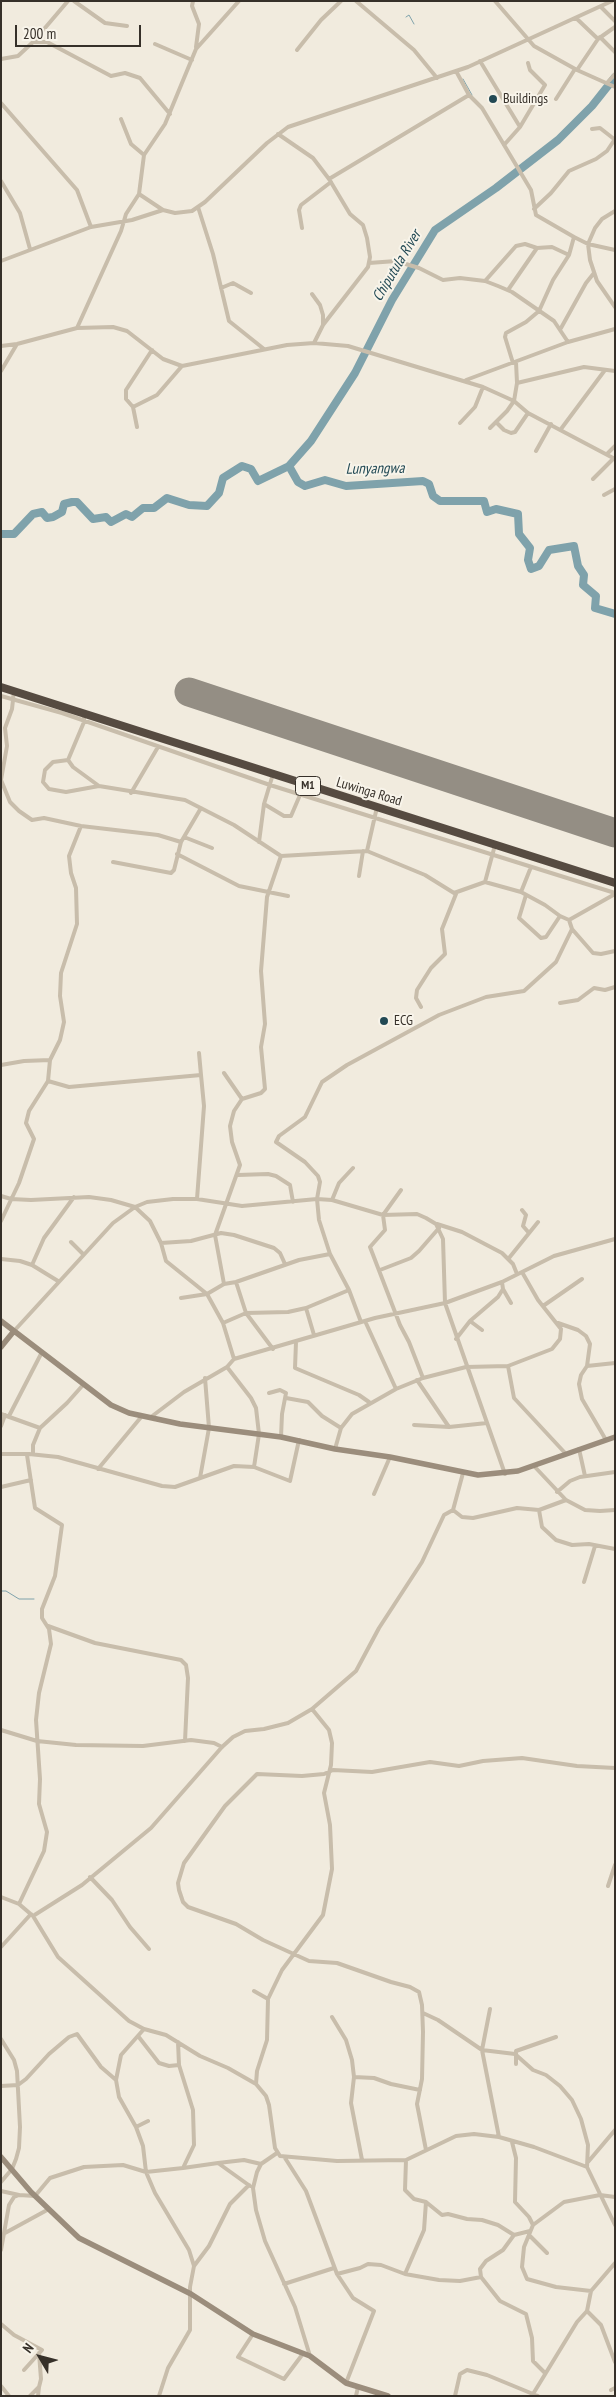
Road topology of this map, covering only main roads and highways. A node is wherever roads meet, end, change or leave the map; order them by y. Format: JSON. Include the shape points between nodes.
{"nodes":[{"id":1,"x":1,"y":687,"type":"edge"},
{"id":2,"x":615,"y":884,"type":"edge"}],
"edges":[{"from":1,"to":2,"type":"highway","name":"Luwinga Road","number":"M1","via":[[84,717]]}]}
